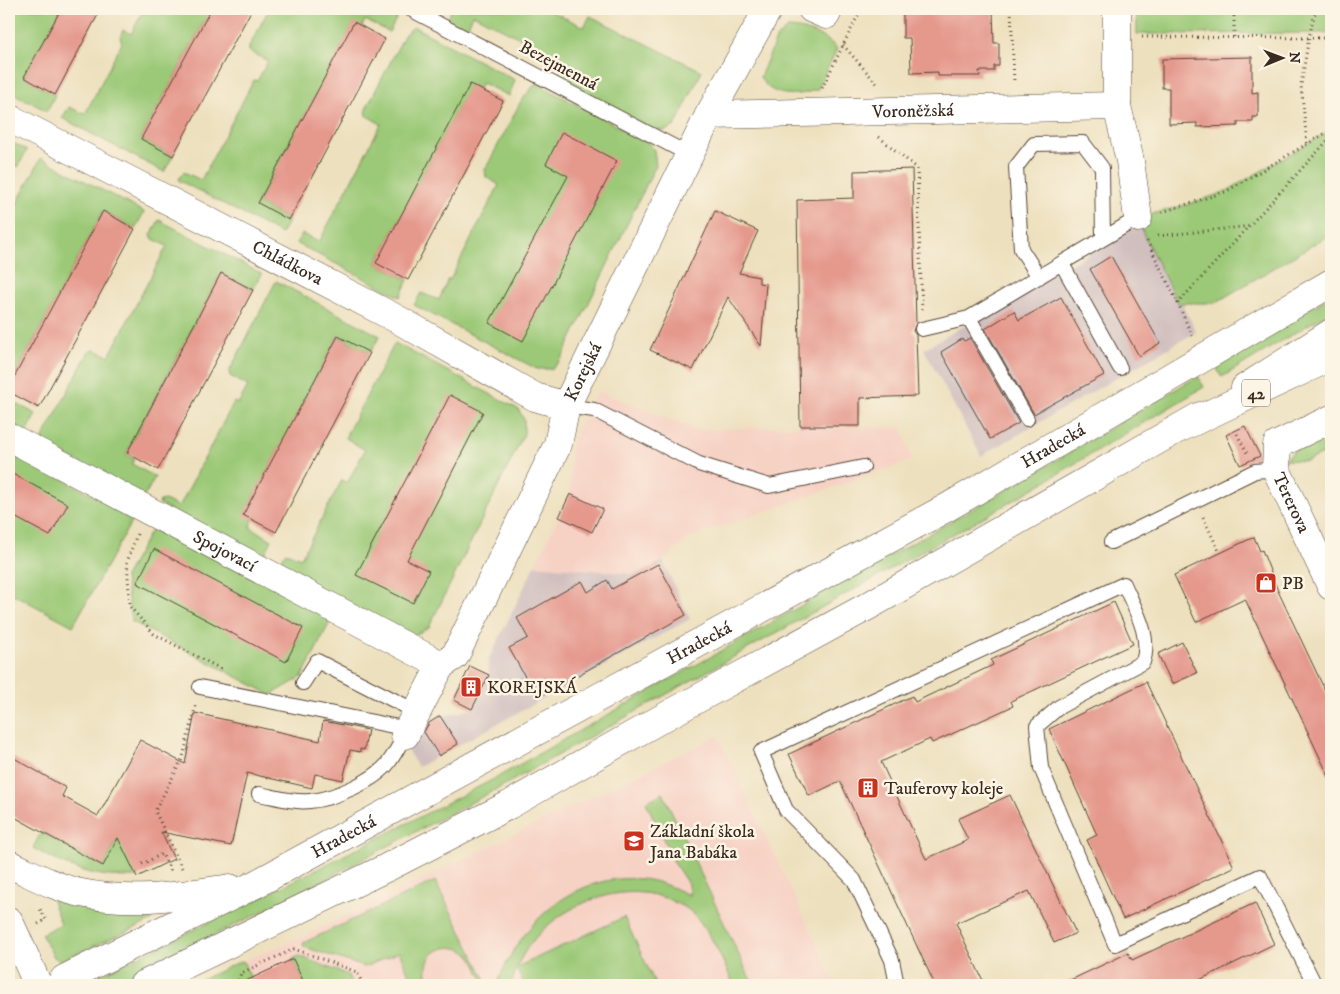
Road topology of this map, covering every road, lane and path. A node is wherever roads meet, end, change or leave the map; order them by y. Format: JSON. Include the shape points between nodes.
{"nodes":[{"id":1,"x":410,"y":9,"type":"edge"},
{"id":2,"x":768,"y":9,"type":"edge"},
{"id":3,"x":812,"y":9,"type":"edge"},
{"id":4,"x":829,"y":9,"type":"edge"},
{"id":5,"x":862,"y":9,"type":"edge"},
{"id":6,"x":1011,"y":9,"type":"edge"},
{"id":7,"x":1117,"y":9,"type":"edge"},
{"id":8,"x":1234,"y":9,"type":"edge"},
{"id":9,"x":1316,"y":9,"type":"edge"},
{"id":10,"x":1117,"y":37,"type":"junction"},
{"id":11,"x":1234,"y":37,"type":"junction"},
{"id":12,"x":1308,"y":38,"type":"junction"},
{"id":13,"x":1331,"y":38,"type":"edge"},
{"id":14,"x":843,"y":45,"type":"junction"},
{"id":15,"x":1117,"y":106,"type":"junction"},
{"id":16,"x":1015,"y":108,"type":"junction"},
{"id":17,"x":901,"y":111,"type":"junction"},
{"id":18,"x":848,"y":112,"type":"junction"},
{"id":19,"x":809,"y":113,"type":"junction"},
{"id":20,"x":709,"y":115,"type":"junction"},
{"id":21,"x":9,"y":118,"type":"edge"},
{"id":22,"x":1331,"y":130,"type":"edge"},
{"id":23,"x":1331,"y":137,"type":"edge"},
{"id":24,"x":1307,"y":143,"type":"junction"},
{"id":25,"x":690,"y":155,"type":"junction"},
{"id":26,"x":1138,"y":218,"type":"junction"},
{"id":27,"x":1252,"y":226,"type":"junction"},
{"id":28,"x":1103,"y":238,"type":"junction"},
{"id":29,"x":1062,"y":264,"type":"junction"},
{"id":30,"x":1039,"y":277,"type":"junction"},
{"id":31,"x":1331,"y":283,"type":"edge"},
{"id":32,"x":1178,"y":304,"type":"junction"},
{"id":33,"x":969,"y":318,"type":"junction"},
{"id":34,"x":922,"y":328,"type":"joint"},
{"id":35,"x":1331,"y":333,"type":"edge"},
{"id":36,"x":1192,"y":336,"type":"dead end"},
{"id":37,"x":1331,"y":357,"type":"edge"},
{"id":38,"x":1120,"y":368,"type":"dead end"},
{"id":39,"x":566,"y":406,"type":"junction"},
{"id":40,"x":1028,"y":419,"type":"dead end"},
{"id":41,"x":1331,"y":419,"type":"edge"},
{"id":42,"x":1180,"y":428,"type":"junction"},
{"id":43,"x":1237,"y":434,"type":"dead end"},
{"id":44,"x":9,"y":437,"type":"edge"},
{"id":45,"x":1250,"y":460,"type":"dead end"},
{"id":46,"x":863,"y":467,"type":"dead end"},
{"id":47,"x":1276,"y":469,"type":"junction"},
{"id":48,"x":1195,"y":501,"type":"junction"},
{"id":49,"x":146,"y":510,"type":"junction"},
{"id":50,"x":1111,"y":542,"type":"dead end"},
{"id":51,"x":1220,"y":553,"type":"dead end"},
{"id":52,"x":1331,"y":586,"type":"edge"},
{"id":53,"x":441,"y":665,"type":"junction"},
{"id":54,"x":227,"y":672,"type":"dead end"},
{"id":55,"x":303,"y":683,"type":"dead end"},
{"id":56,"x":200,"y":687,"type":"joint"},
{"id":57,"x":410,"y":725,"type":"junction"},
{"id":58,"x":259,"y":794,"type":"dead end"},
{"id":59,"x":9,"y":864,"type":"edge"},
{"id":60,"x":142,"y":864,"type":"dead end"},
{"id":61,"x":172,"y":873,"type":"dead end"},
{"id":62,"x":185,"y":873,"type":"dead end"},
{"id":63,"x":256,"y":884,"type":"junction"},
{"id":64,"x":36,"y":902,"type":"dead end"},
{"id":65,"x":9,"y":920,"type":"edge"},
{"id":66,"x":36,"y":925,"type":"dead end"},
{"id":67,"x":152,"y":983,"type":"edge"},
{"id":68,"x":38,"y":985,"type":"edge"},
{"id":69,"x":60,"y":985,"type":"edge"},
{"id":70,"x":238,"y":985,"type":"edge"},
{"id":71,"x":363,"y":985,"type":"edge"},
{"id":72,"x":897,"y":985,"type":"edge"},
{"id":73,"x":1315,"y":985,"type":"edge"}],
"edges":[{"from":1,"to":25,"type":"lane","name":"Bezejmenná"},
{"from":2,"to":20,"type":"main road","name":"Korejská"},
{"from":3,"to":4,"type":"main road","via":[[826,15]]},
{"from":5,"to":14,"type":"path"},
{"from":6,"to":16,"type":"path"},
{"from":7,"to":10,"type":"main road"},
{"from":8,"to":11,"type":"path"},
{"from":9,"to":12,"type":"path"},
{"from":10,"to":11,"type":"path"},
{"from":10,"to":15,"type":"main road"},
{"from":11,"to":12,"type":"path"},
{"from":12,"to":13,"type":"path"},
{"from":12,"to":24,"type":"path","via":[[1301,85]]},
{"from":14,"to":17,"type":"path"},
{"from":14,"to":19,"type":"path"},
{"from":15,"to":16,"type":"main road","name":"Voroněžská"},
{"from":15,"to":26,"type":"main road","via":[[1130,161]]},
{"from":16,"to":17,"type":"main road","name":"Voroněžská"},
{"from":17,"to":18,"type":"main road","name":"Voroněžská"},
{"from":18,"to":19,"type":"main road","name":"Voroněžská"},
{"from":18,"to":34,"type":"path","via":[[917,168]]},
{"from":19,"to":20,"type":"main road","name":"Voroněžská"},
{"from":20,"to":25,"type":"main road","name":"Korejská"},
{"from":21,"to":39,"type":"main road","name":"Chládkova","via":[[397,319],[535,397]]},
{"from":22,"to":24,"type":"path"},
{"from":23,"to":27,"type":"path"},
{"from":24,"to":26,"type":"path","via":[[1225,192]]},
{"from":25,"to":39,"type":"main road","name":"Korejská"},
{"from":26,"to":28,"type":"lane"},
{"from":27,"to":32,"type":"path"},
{"from":27,"to":32,"type":"path","via":[[1145,238]]},
{"from":28,"to":29,"type":"lane"},
{"from":28,"to":30,"type":"lane","via":[[1102,168],[1097,161],[1083,143],[1034,144],[1016,167],[1021,248]]},
{"from":29,"to":30,"type":"lane"},
{"from":29,"to":38,"type":"lane"},
{"from":30,"to":33,"type":"lane"},
{"from":31,"to":63,"type":"main road","name":"Hradecká","via":[[948,507]]},
{"from":32,"to":36,"type":"path"},
{"from":33,"to":34,"type":"lane"},
{"from":33,"to":40,"type":"lane"},
{"from":35,"to":42,"type":"main road"},
{"from":37,"to":42,"type":"main road","number":"42"},
{"from":39,"to":46,"type":"lane","via":[[594,410],[699,464],[770,486]]},
{"from":39,"to":53,"type":"main road","name":"Korejská","via":[[558,444],[460,647],[455,656]]},
{"from":41,"to":47,"type":"main road","name":"Tererova","via":[[1277,445]]},
{"from":42,"to":67,"type":"main road","via":[[509,805]]},
{"from":43,"to":45,"type":"path"},
{"from":44,"to":49,"type":"main road","name":"Spojovací"},
{"from":47,"to":48,"type":"lane","via":[[1255,471]]},
{"from":47,"to":52,"type":"main road","name":"Tererova"},
{"from":48,"to":50,"type":"lane"},
{"from":48,"to":51,"type":"path"},
{"from":49,"to":53,"type":"main road","name":"Spojovací"},
{"from":49,"to":54,"type":"path","via":[[127,562],[130,607],[154,634]]},
{"from":53,"to":57,"type":"main road","name":"Korejská"},
{"from":55,"to":57,"type":"lane","via":[[317,661]]},
{"from":56,"to":57,"type":"lane"},
{"from":56,"to":62,"type":"path","via":[[183,757],[155,811]]},
{"from":57,"to":58,"type":"lane","via":[[389,763],[353,788],[308,802]]},
{"from":59,"to":63,"type":"main road","via":[[79,892],[122,899],[156,900]]},
{"from":60,"to":61,"type":"path","via":[[162,854]]},
{"from":63,"to":69,"type":"main road","name":"Hradecká","via":[[64,979]]},
{"from":64,"to":66,"type":"path","via":[[46,920]]},
{"from":65,"to":68,"type":"main road"},
{"from":70,"to":71,"type":"path","via":[[241,973],[294,949],[357,972]]},
{"from":72,"to":73,"type":"lane","via":[[892,960],[854,880],[786,810],[761,752],[1124,584],[1146,636],[1147,650],[1143,662],[1059,707],[1037,726],[1041,768],[1115,944],[1260,876]]}]}
